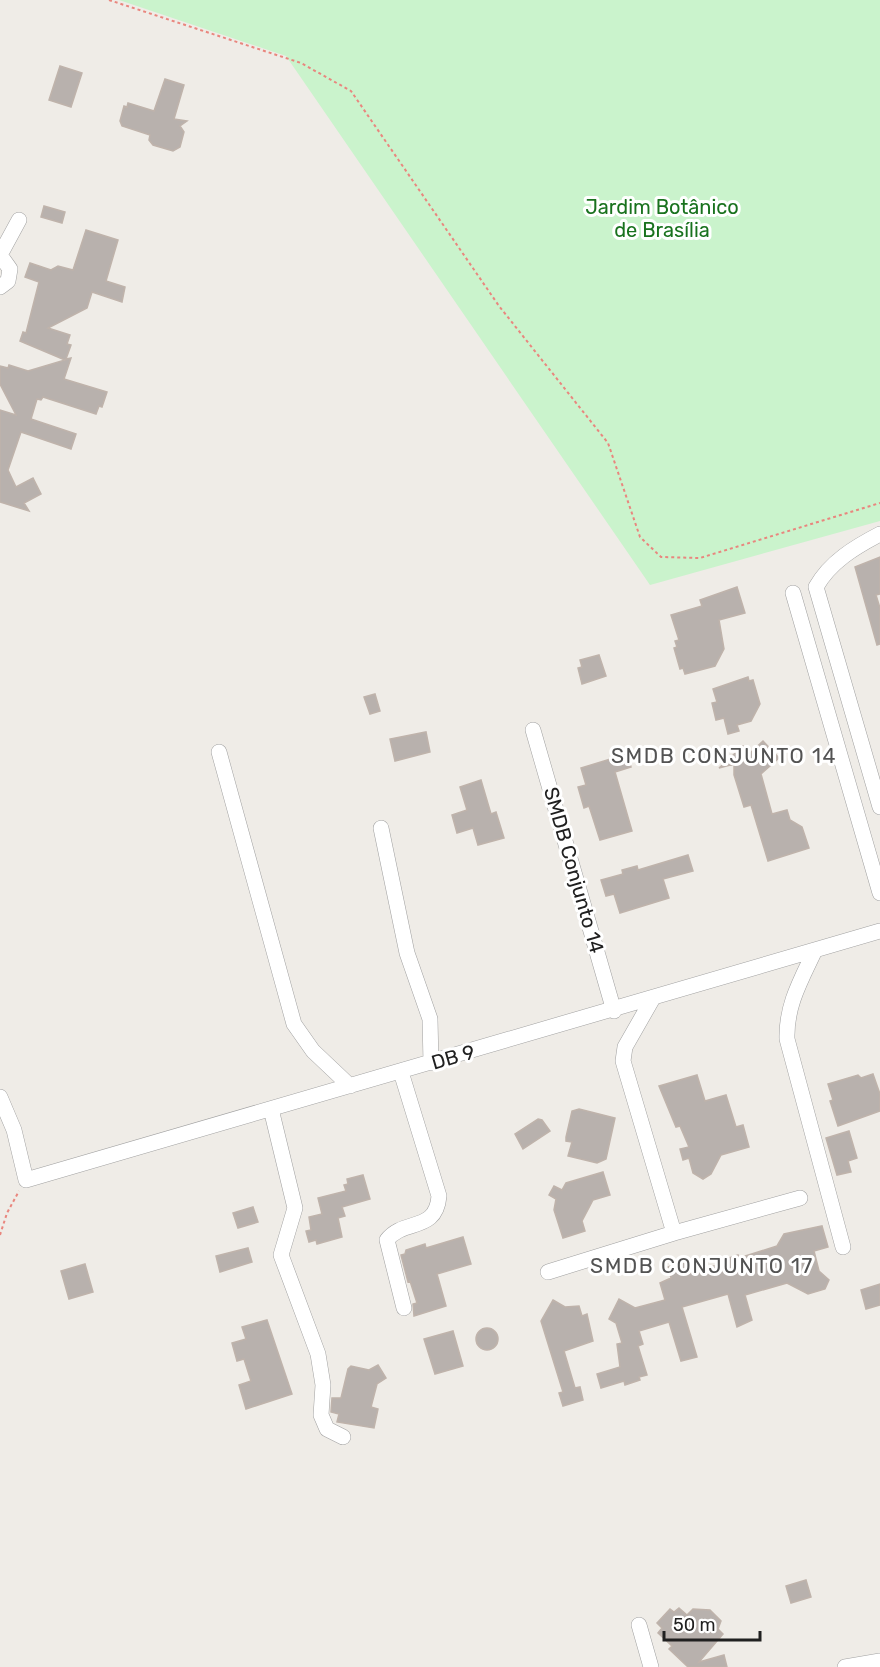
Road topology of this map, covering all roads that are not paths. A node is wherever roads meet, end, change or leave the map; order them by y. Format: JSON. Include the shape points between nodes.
{"nodes":[{"id":1,"x":19,"y":220,"type":"dead end"},
{"id":2,"x":0,"y":255,"type":"edge"},
{"id":3,"x":0,"y":287,"type":"edge"},
{"id":4,"x":880,"y":534,"type":"edge"},
{"id":5,"x":793,"y":593,"type":"dead end"},
{"id":6,"x":533,"y":730,"type":"dead end"},
{"id":7,"x":219,"y":752,"type":"dead end"},
{"id":8,"x":880,"y":807,"type":"edge"},
{"id":9,"x":381,"y":828,"type":"dead end"},
{"id":10,"x":880,"y":893,"type":"edge"},
{"id":11,"x":880,"y":931,"type":"edge"},
{"id":12,"x":815,"y":950,"type":"junction"},
{"id":13,"x":653,"y":998,"type":"junction"},
{"id":14,"x":614,"y":1011,"type":"junction"},
{"id":15,"x":431,"y":1063,"type":"junction"},
{"id":16,"x":401,"y":1072,"type":"junction"},
{"id":17,"x":350,"y":1086,"type":"junction"},
{"id":18,"x":0,"y":1097,"type":"edge"},
{"id":19,"x":271,"y":1109,"type":"junction"},
{"id":20,"x":800,"y":1198,"type":"dead end"},
{"id":21,"x":674,"y":1233,"type":"junction"},
{"id":22,"x":843,"y":1247,"type":"dead end"},
{"id":23,"x":548,"y":1272,"type":"dead end"},
{"id":24,"x":404,"y":1308,"type":"dead end"},
{"id":25,"x":343,"y":1437,"type":"dead end"},
{"id":26,"x":639,"y":1625,"type":"dead end"},
{"id":27,"x":880,"y":1661,"type":"edge"},
{"id":28,"x":651,"y":1667,"type":"edge"},
{"id":29,"x":845,"y":1667,"type":"edge"}],
"edges":[{"from":1,"to":2,"type":"street"},
{"from":2,"to":3,"type":"street","via":[[10,269],[8,281]]},
{"from":4,"to":8,"type":"street","via":[[836,562],[816,587]]},
{"from":5,"to":10,"type":"street"},
{"from":6,"to":14,"type":"street","name":"SMDB Conjunto 14"},
{"from":7,"to":17,"type":"street","via":[[294,1024],[313,1051]]},
{"from":9,"to":15,"type":"street","via":[[405,946],[430,1019]]},
{"from":11,"to":12,"type":"street","name":"DB 9"},
{"from":12,"to":13,"type":"street","name":"DB 9"},
{"from":12,"to":22,"type":"street","via":[[793,995],[786,1020],[787,1039]]},
{"from":13,"to":14,"type":"street","name":"DB 9"},
{"from":13,"to":21,"type":"street","via":[[625,1047],[623,1060]]},
{"from":14,"to":15,"type":"street","name":"DB 9"},
{"from":15,"to":16,"type":"street","name":"DB 9"},
{"from":16,"to":17,"type":"street","name":"DB 9"},
{"from":16,"to":24,"type":"street","via":[[439,1196],[431,1218],[394,1231],[387,1240]]},
{"from":17,"to":19,"type":"street","name":"DB 9"},
{"from":18,"to":19,"type":"street","name":"DB 9","via":[[14,1130],[26,1180]]},
{"from":19,"to":25,"type":"street","via":[[295,1208],[281,1255],[318,1354],[323,1422],[332,1433]]},
{"from":20,"to":21,"type":"street"},
{"from":21,"to":23,"type":"street"},
{"from":26,"to":28,"type":"street"},
{"from":27,"to":29,"type":"street"}]}
